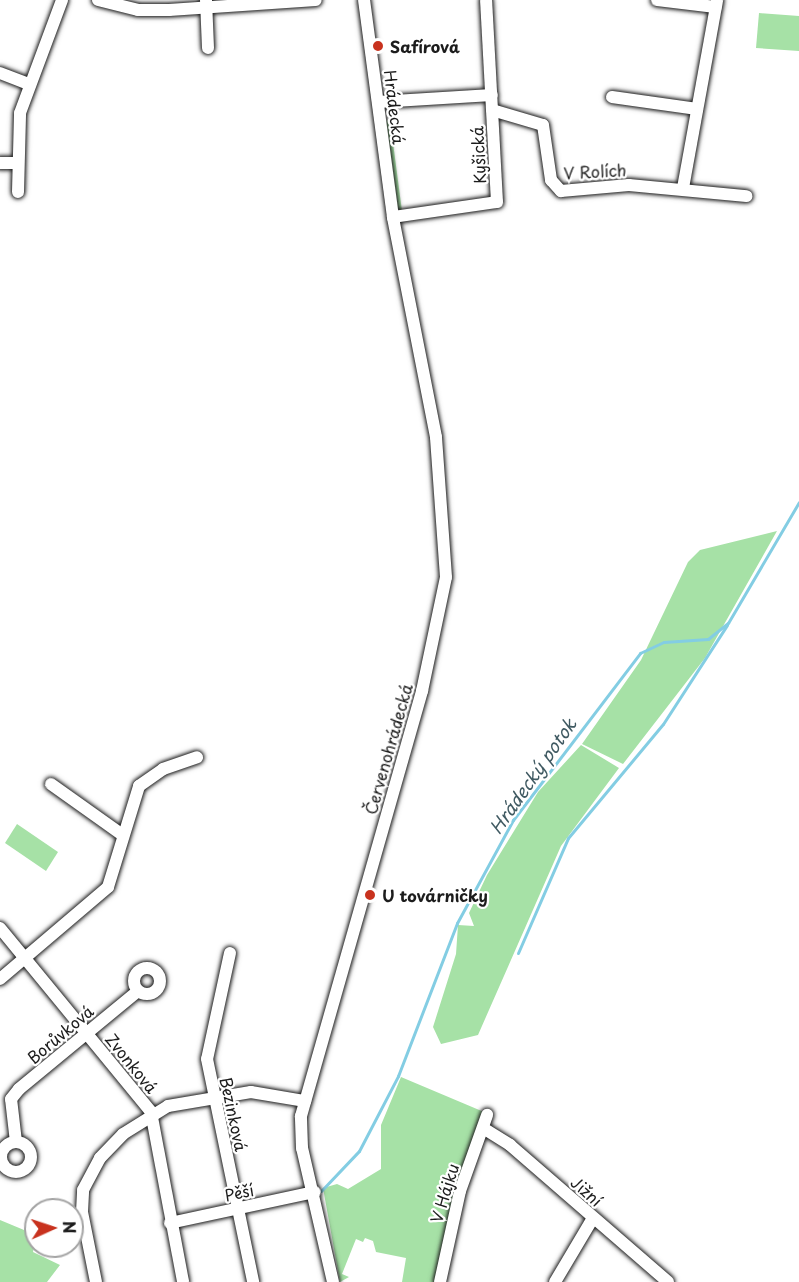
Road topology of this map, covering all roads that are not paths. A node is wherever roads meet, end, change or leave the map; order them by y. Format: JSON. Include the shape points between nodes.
{"nodes":[{"id":1,"x":62,"y":0,"type":"edge"},
{"id":2,"x":98,"y":0,"type":"edge"},
{"id":3,"x":316,"y":0,"type":"edge"},
{"id":4,"x":364,"y":0,"type":"edge"},
{"id":5,"x":486,"y":0,"type":"edge"},
{"id":6,"x":657,"y":0,"type":"edge"},
{"id":7,"x":206,"y":3,"type":"edge"},
{"id":8,"x":716,"y":4,"type":"edge"},
{"id":9,"x":208,"y":48,"type":"dead end"},
{"id":10,"x":0,"y":73,"type":"edge"},
{"id":11,"x":29,"y":84,"type":"junction"},
{"id":12,"x":492,"y":95,"type":"junction"},
{"id":13,"x":612,"y":97,"type":"dead end"},
{"id":14,"x":378,"y":102,"type":"junction"},
{"id":15,"x":492,"y":110,"type":"junction"},
{"id":16,"x":697,"y":110,"type":"junction"},
{"id":17,"x":15,"y":163,"type":"junction"},
{"id":18,"x":0,"y":164,"type":"edge"},
{"id":19,"x":683,"y":188,"type":"junction"},
{"id":20,"x":18,"y":192,"type":"dead end"},
{"id":21,"x":746,"y":196,"type":"dead end"},
{"id":22,"x":393,"y":217,"type":"junction"},
{"id":23,"x":196,"y":757,"type":"dead end"},
{"id":24,"x":51,"y":784,"type":"dead end"},
{"id":25,"x":121,"y":834,"type":"junction"},
{"id":26,"x":0,"y":928,"type":"edge"},
{"id":27,"x":230,"y":953,"type":"dead end"},
{"id":28,"x":25,"y":958,"type":"junction"},
{"id":29,"x":0,"y":979,"type":"edge"},
{"id":30,"x":138,"y":991,"type":"dead end"},
{"id":31,"x":86,"y":1033,"type":"junction"},
{"id":32,"x":214,"y":1098,"type":"junction"},
{"id":33,"x":305,"y":1101,"type":"junction"},
{"id":34,"x":151,"y":1112,"type":"junction"},
{"id":35,"x":487,"y":1115,"type":"dead end"},
{"id":36,"x":483,"y":1128,"type":"junction"},
{"id":37,"x":16,"y":1142,"type":"dead end"},
{"id":38,"x":315,"y":1192,"type":"junction"},
{"id":39,"x":237,"y":1210,"type":"junction"},
{"id":40,"x":593,"y":1218,"type":"junction"},
{"id":41,"x":170,"y":1223,"type":"junction"},
{"id":42,"x":96,"y":1282,"type":"edge"},
{"id":43,"x":183,"y":1282,"type":"edge"},
{"id":44,"x":253,"y":1282,"type":"edge"},
{"id":45,"x":333,"y":1282,"type":"edge"},
{"id":46,"x":440,"y":1282,"type":"edge"},
{"id":47,"x":555,"y":1282,"type":"edge"},
{"id":48,"x":668,"y":1282,"type":"edge"}],
"edges":[{"from":1,"to":11,"type":"street"},
{"from":2,"to":7,"type":"street","via":[[138,10]]},
{"from":3,"to":7,"type":"street"},
{"from":4,"to":14,"type":"street","name":"Hrádecká"},
{"from":5,"to":12,"type":"street","name":"Kyšická"},
{"from":6,"to":8,"type":"street"},
{"from":7,"to":9,"type":"street"},
{"from":8,"to":16,"type":"street"},
{"from":10,"to":11,"type":"street"},
{"from":11,"to":17,"type":"street","via":[[20,114]]},
{"from":12,"to":14,"type":"street"},
{"from":12,"to":15,"type":"street","name":"Kyšická"},
{"from":13,"to":16,"type":"street"},
{"from":14,"to":22,"type":"street","name":"Hrádecká"},
{"from":15,"to":19,"type":"street","name":"V Rolích","via":[[543,125],[550,180],[561,191],[629,185]]},
{"from":15,"to":22,"type":"street","name":"Kyšická","via":[[497,202]]},
{"from":16,"to":19,"type":"street"},
{"from":17,"to":18,"type":"street"},
{"from":17,"to":20,"type":"street"},
{"from":19,"to":21,"type":"street","name":"V Rolích"},
{"from":22,"to":33,"type":"street","name":"Červenohrádecká","via":[[436,437],[444,592],[422,691]]},
{"from":23,"to":25,"type":"street","via":[[163,769],[139,786]]},
{"from":24,"to":25,"type":"street"},
{"from":25,"to":28,"type":"street","via":[[108,887]]},
{"from":26,"to":28,"type":"street","name":"Zvonková"},
{"from":27,"to":32,"type":"street","name":"Bezinková","via":[[207,1052]]},
{"from":28,"to":29,"type":"street"},
{"from":28,"to":31,"type":"street","name":"Zvonková"},
{"from":30,"to":31,"type":"street","name":"Borůvková"},
{"from":31,"to":34,"type":"street","name":"Zvonková"},
{"from":31,"to":37,"type":"street","name":"Borůvková","via":[[11,1099]]},
{"from":32,"to":33,"type":"street","via":[[261,1093]]},
{"from":32,"to":34,"type":"street"},
{"from":32,"to":39,"type":"street","name":"Bezinková"},
{"from":33,"to":38,"type":"street","name":"Červenohrádecká","via":[[301,1137]]},
{"from":34,"to":41,"type":"street","name":"Zvonková"},
{"from":34,"to":42,"type":"street","via":[[111,1146],[85,1183],[82,1212]]},
{"from":35,"to":36,"type":"street","name":"V Hájku"},
{"from":36,"to":40,"type":"street","name":"Jižní","via":[[510,1144]]},
{"from":36,"to":46,"type":"street","name":"V Hájku","via":[[460,1191]]},
{"from":38,"to":39,"type":"street","name":"Pěší"},
{"from":38,"to":45,"type":"street","name":"Červenohrádecká"},
{"from":39,"to":41,"type":"street","name":"Pěší"},
{"from":39,"to":44,"type":"street","name":"Bezinková"},
{"from":40,"to":47,"type":"street"},
{"from":40,"to":48,"type":"street","name":"Jižní"},
{"from":41,"to":43,"type":"street","name":"Zvonková"}]}
